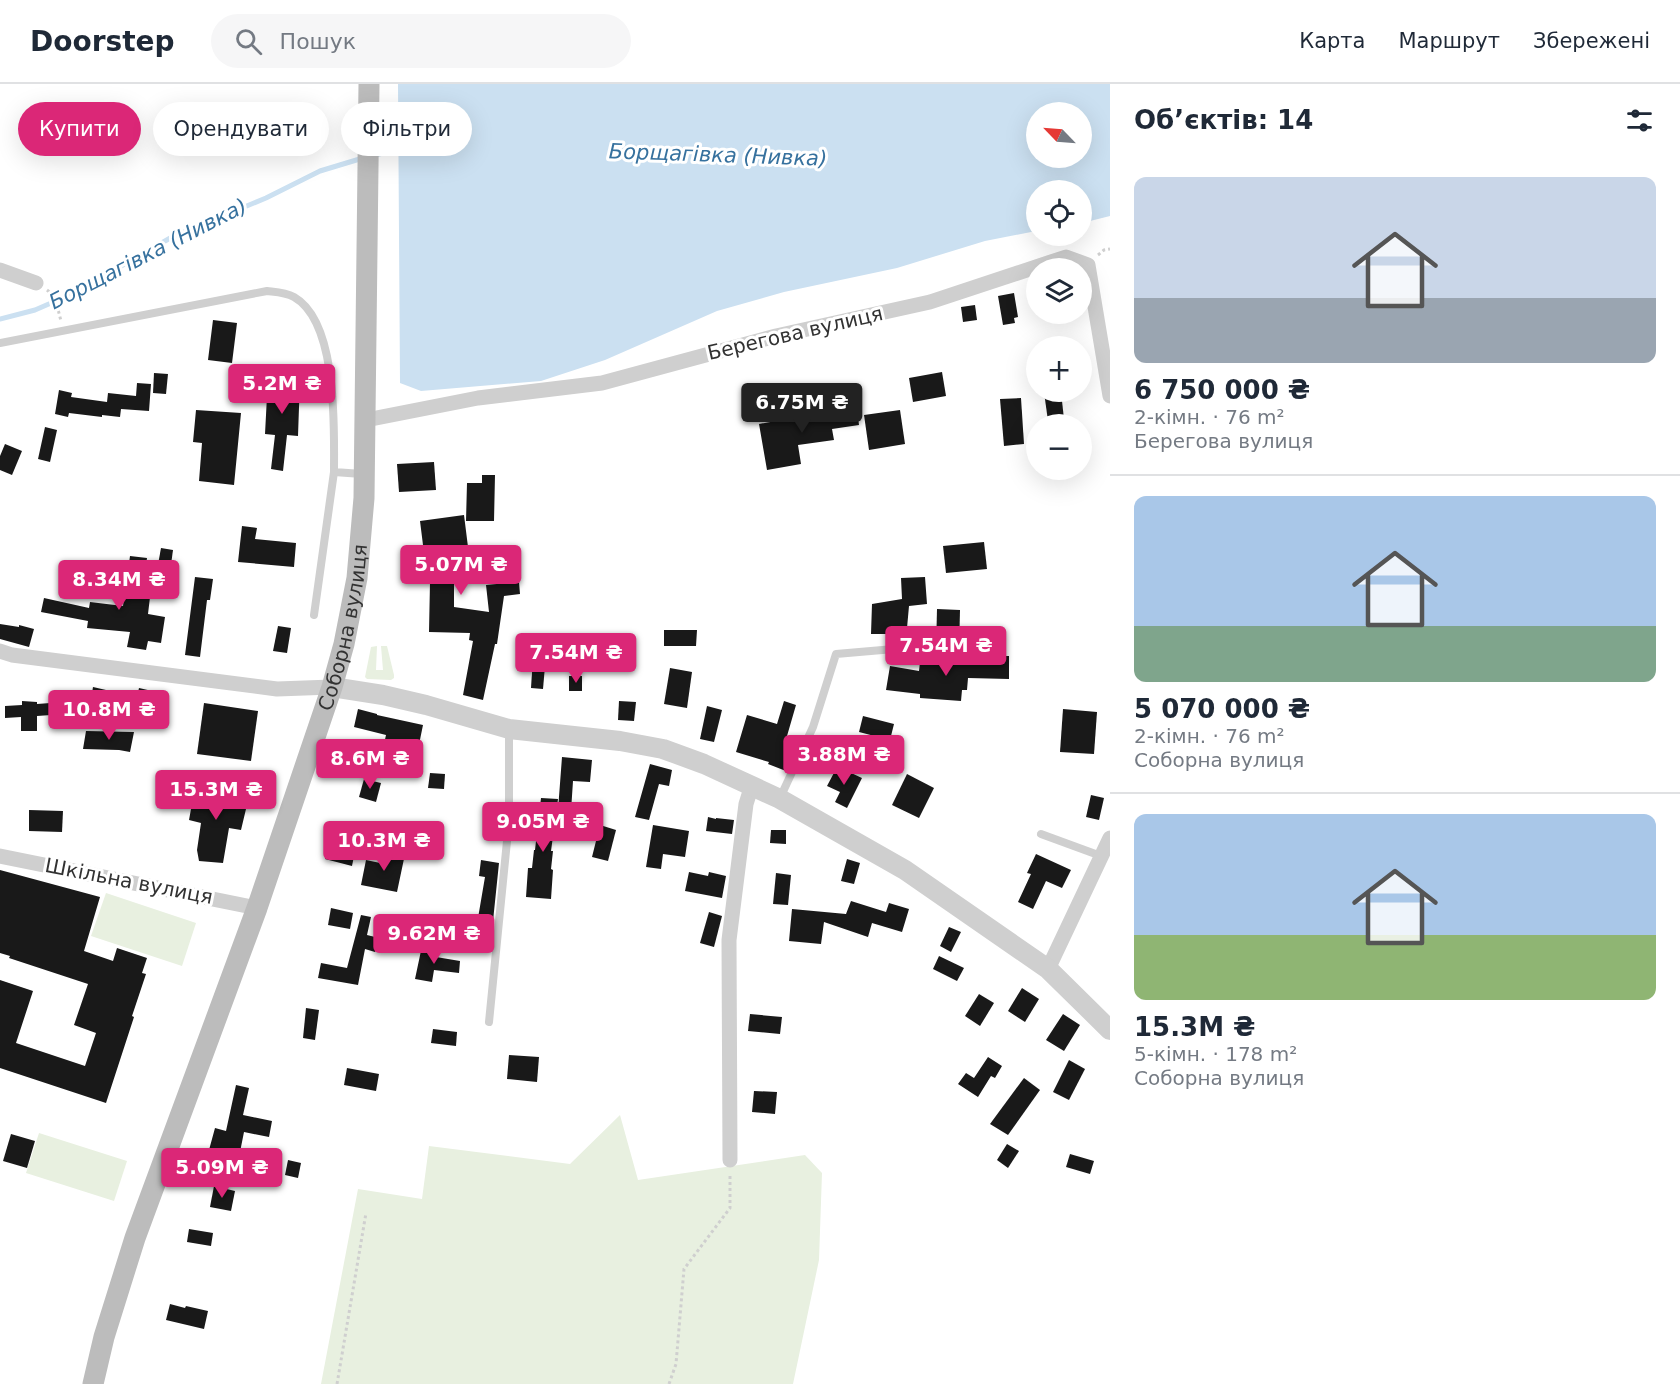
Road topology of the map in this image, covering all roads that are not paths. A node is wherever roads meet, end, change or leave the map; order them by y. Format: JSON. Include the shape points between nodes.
{"nodes":[{"id":1,"x":369,"y":84,"type":"edge"},
{"id":2,"x":0,"y":270,"type":"edge"},
{"id":3,"x":36,"y":283,"type":"dead end"},
{"id":4,"x":0,"y":343,"type":"edge"},
{"id":5,"x":1110,"y":396,"type":"edge"},
{"id":6,"x":366,"y":420,"type":"junction"},
{"id":7,"x":334,"y":472,"type":"junction"},
{"id":8,"x":365,"y":474,"type":"junction"},
{"id":9,"x":314,"y":615,"type":"dead end"},
{"id":10,"x":0,"y":651,"type":"edge"},
{"id":11,"x":967,"y":657,"type":"dead end"},
{"id":12,"x":332,"y":687,"type":"junction"},
{"id":13,"x":509,"y":729,"type":"junction"},
{"id":14,"x":752,"y":785,"type":"junction"},
{"id":15,"x":780,"y":800,"type":"junction"},
{"id":16,"x":1041,"y":834,"type":"dead end"},
{"id":17,"x":1110,"y":838,"type":"edge"},
{"id":18,"x":0,"y":855,"type":"edge"},
{"id":19,"x":1101,"y":856,"type":"junction"},
{"id":20,"x":257,"y":908,"type":"junction"},
{"id":21,"x":1048,"y":969,"type":"junction"},
{"id":22,"x":489,"y":1022,"type":"dead end"},
{"id":23,"x":1110,"y":1030,"type":"edge"},
{"id":24,"x":730,"y":1160,"type":"road end"},
{"id":25,"x":93,"y":1384,"type":"edge"}],
"edges":[{"from":1,"to":6,"type":"main road","name":"Соборна вулиця"},
{"from":2,"to":3,"type":"street"},
{"from":4,"to":7,"type":"lane","via":[[267,291],[295,297],[315,322],[328,362]]},
{"from":5,"to":6,"type":"street","name":"Берегова вулиця","via":[[1088,265],[1066,257],[930,302],[776,336],[602,383],[477,398]]},
{"from":6,"to":8,"type":"main road","name":"Соборна вулиця"},
{"from":7,"to":8,"type":"lane"},
{"from":7,"to":9,"type":"lane"},
{"from":8,"to":12,"type":"main road","name":"Соборна вулиця","via":[[357,578]]},
{"from":10,"to":12,"type":"street","via":[[278,689]]},
{"from":11,"to":15,"type":"lane","via":[[914,656],[894,649],[836,654],[813,728]]},
{"from":12,"to":13,"type":"street","via":[[426,705]]},
{"from":12,"to":20,"type":"main road","name":"Соборна вулиця"},
{"from":13,"to":14,"type":"street","via":[[663,749]]},
{"from":13,"to":22,"type":"lane","via":[[509,821]]},
{"from":14,"to":15,"type":"street"},
{"from":14,"to":24,"type":"street","via":[[746,804],[729,940]]},
{"from":15,"to":21,"type":"street","via":[[905,870]]},
{"from":16,"to":19,"type":"lane"},
{"from":17,"to":19,"type":"street"},
{"from":18,"to":20,"type":"street","name":"Шкільна вулиця"},
{"from":19,"to":21,"type":"street"},
{"from":20,"to":25,"type":"main road","name":"Соборна вулиця","via":[[135,1238]]},
{"from":21,"to":23,"type":"street"}]}
